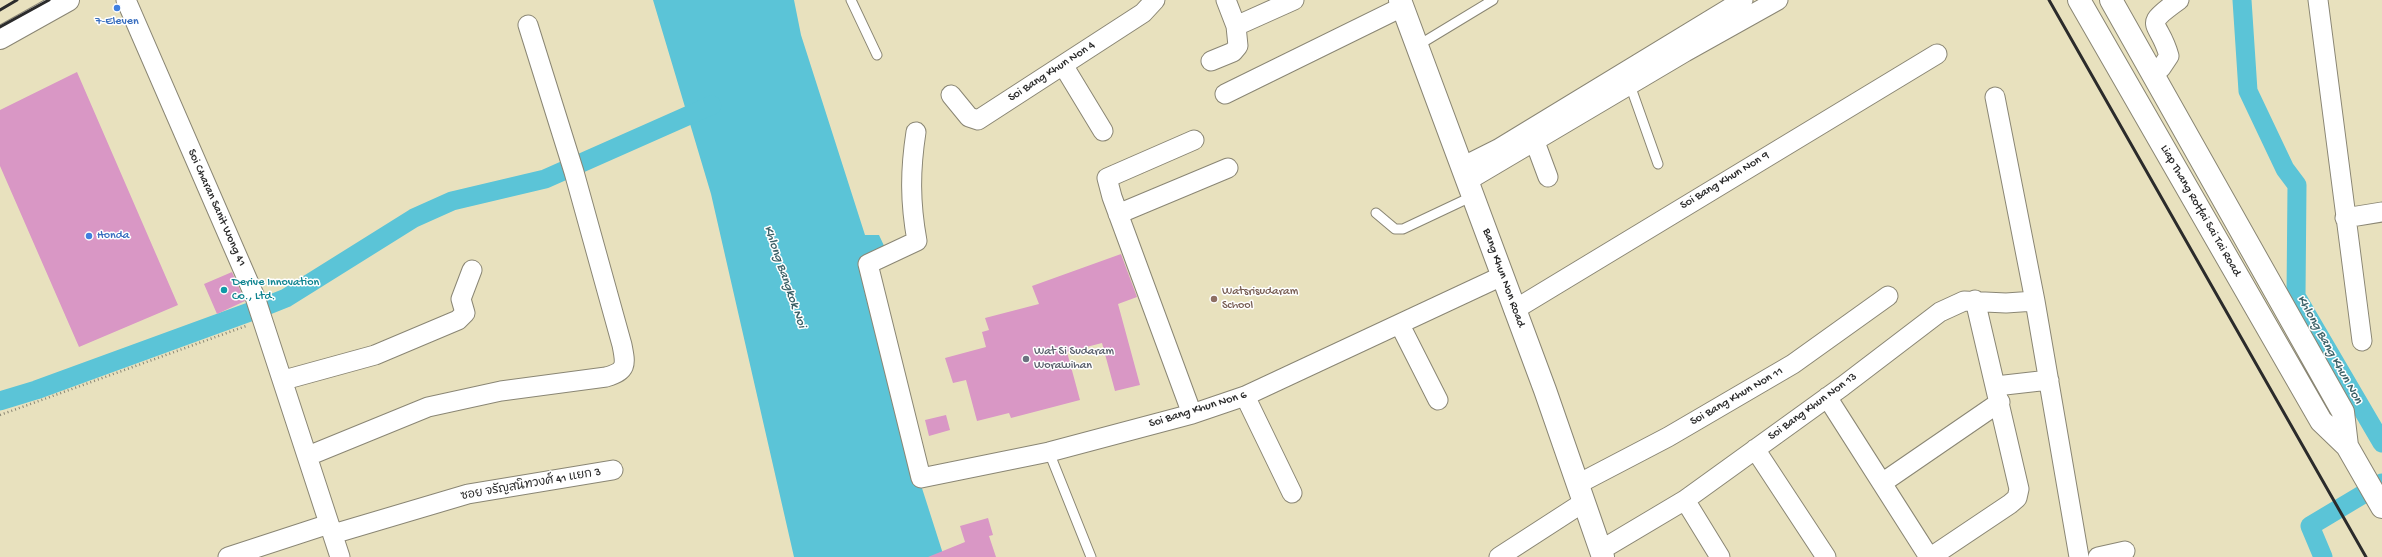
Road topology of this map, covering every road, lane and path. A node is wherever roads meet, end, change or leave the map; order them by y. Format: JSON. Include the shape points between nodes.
{"nodes":[{"id":1,"x":68,"y":0,"type":"edge"},
{"id":2,"x":126,"y":0,"type":"edge"},
{"id":3,"x":851,"y":0,"type":"edge"},
{"id":4,"x":1156,"y":0,"type":"edge"},
{"id":5,"x":1226,"y":0,"type":"edge"},
{"id":6,"x":1294,"y":0,"type":"edge"},
{"id":7,"x":1492,"y":0,"type":"edge"},
{"id":8,"x":1743,"y":0,"type":"edge"},
{"id":9,"x":1778,"y":0,"type":"edge"},
{"id":10,"x":2079,"y":0,"type":"edge"},
{"id":11,"x":2111,"y":0,"type":"edge"},
{"id":12,"x":2179,"y":0,"type":"edge"},
{"id":13,"x":2318,"y":0,"type":"edge"},
{"id":14,"x":1401,"y":4,"type":"edge"},
{"id":15,"x":528,"y":25,"type":"dead end"},
{"id":16,"x":1236,"y":26,"type":"junction"},
{"id":17,"x":0,"y":38,"type":"edge"},
{"id":18,"x":1417,"y":47,"type":"junction"},
{"id":19,"x":1937,"y":54,"type":"dead end"},
{"id":20,"x":876,"y":55,"type":"dead end"},
{"id":21,"x":1211,"y":61,"type":"dead end"},
{"id":22,"x":1063,"y":65,"type":"junction"},
{"id":23,"x":2152,"y":72,"type":"junction"},
{"id":24,"x":1630,"y":85,"type":"junction"},
{"id":25,"x":1225,"y":94,"type":"dead end"},
{"id":26,"x":951,"y":95,"type":"dead end"},
{"id":27,"x":1995,"y":97,"type":"dead end"},
{"id":28,"x":1102,"y":131,"type":"dead end"},
{"id":29,"x":916,"y":132,"type":"dead end"},
{"id":30,"x":1194,"y":140,"type":"dead end"},
{"id":31,"x":1535,"y":142,"type":"junction"},
{"id":32,"x":1658,"y":164,"type":"dead end"},
{"id":33,"x":1228,"y":168,"type":"dead end"},
{"id":34,"x":1548,"y":177,"type":"dead end"},
{"id":35,"x":1467,"y":182,"type":"junction"},
{"id":36,"x":2382,"y":212,"type":"edge"},
{"id":37,"x":1376,"y":213,"type":"dead end"},
{"id":38,"x":1118,"y":214,"type":"junction"},
{"id":39,"x":2346,"y":218,"type":"junction"},
{"id":40,"x":472,"y":270,"type":"dead end"},
{"id":41,"x":1502,"y":276,"type":"junction"},
{"id":42,"x":1888,"y":296,"type":"dead end"},
{"id":43,"x":1975,"y":300,"type":"junction"},
{"id":44,"x":2036,"y":301,"type":"junction"},
{"id":45,"x":1514,"y":310,"type":"junction"},
{"id":46,"x":264,"y":320,"type":"junction"},
{"id":47,"x":1400,"y":325,"type":"junction"},
{"id":48,"x":2362,"y":341,"type":"dead end"},
{"id":49,"x":284,"y":380,"type":"junction"},
{"id":50,"x":2049,"y":380,"type":"junction"},
{"id":51,"x":1998,"y":394,"type":"junction"},
{"id":52,"x":1245,"y":396,"type":"junction"},
{"id":53,"x":1827,"y":397,"type":"junction"},
{"id":54,"x":1438,"y":400,"type":"dead end"},
{"id":55,"x":1192,"y":414,"type":"junction"},
{"id":56,"x":0,"y":415,"type":"edge"},
{"id":57,"x":2347,"y":446,"type":"junction"},
{"id":58,"x":1755,"y":449,"type":"junction"},
{"id":59,"x":1049,"y":452,"type":"junction"},
{"id":60,"x":308,"y":456,"type":"junction"},
{"id":61,"x":613,"y":470,"type":"dead end"},
{"id":62,"x":1882,"y":483,"type":"junction"},
{"id":63,"x":1292,"y":493,"type":"dead end"},
{"id":64,"x":1581,"y":493,"type":"junction"},
{"id":65,"x":1684,"y":500,"type":"junction"},
{"id":66,"x":2382,"y":507,"type":"edge"},
{"id":67,"x":331,"y":529,"type":"junction"},
{"id":68,"x":2125,"y":551,"type":"dead end"},
{"id":69,"x":1602,"y":554,"type":"edge"},
{"id":70,"x":228,"y":557,"type":"edge"},
{"id":71,"x":340,"y":557,"type":"edge"},
{"id":72,"x":1090,"y":557,"type":"edge"},
{"id":73,"x":1499,"y":557,"type":"edge"},
{"id":74,"x":1720,"y":557,"type":"edge"},
{"id":75,"x":1826,"y":557,"type":"edge"},
{"id":76,"x":1930,"y":557,"type":"edge"},
{"id":77,"x":2079,"y":557,"type":"edge"},
{"id":78,"x":2101,"y":557,"type":"edge"}],
"edges":[{"from":1,"to":17,"type":"main road"},
{"from":2,"to":46,"type":"street","name":"Soi Charan Sanit Wong 41"},
{"from":3,"to":20,"type":"lane"},
{"from":4,"to":22,"type":"street","name":"Soi Bang Khun Non 4","via":[[1143,13]]},
{"from":5,"to":16,"type":"street"},
{"from":6,"to":16,"type":"street"},
{"from":7,"to":18,"type":"lane"},
{"from":8,"to":35,"type":"street","via":[[1498,149]]},
{"from":9,"to":24,"type":"street"},
{"from":10,"to":57,"type":"main road","name":"Liap Thang Rotfai Sai Tai Road","via":[[2321,421]]},
{"from":11,"to":23,"type":"main road"},
{"from":12,"to":23,"type":"street","via":[[2156,16],[2156,27],[2169,56],[2161,68]]},
{"from":13,"to":39,"type":"street"},
{"from":14,"to":18,"type":"main road","name":"Bang Khun Non Road"},
{"from":14,"to":25,"type":"street"},
{"from":15,"to":60,"type":"street","via":[[574,172],[622,344],[625,360],[623,369],[619,374],[606,377],[501,391],[428,407]]},
{"from":16,"to":21,"type":"street","via":[[1238,46],[1233,52]]},
{"from":18,"to":35,"type":"main road","name":"Bang Khun Non Road"},
{"from":19,"to":45,"type":"street","name":"Soi Bang Khun Non 9"},
{"from":22,"to":26,"type":"street","name":"Soi Bang Khun Non 4","via":[[978,120],[969,117]]},
{"from":22,"to":28,"type":"street"},
{"from":23,"to":57,"type":"main road","via":[[2343,412]]},
{"from":24,"to":31,"type":"street"},
{"from":24,"to":32,"type":"lane"},
{"from":27,"to":44,"type":"street"},
{"from":29,"to":59,"type":"street","name":"Soi Bang Khun Non 6","via":[[910,167],[911,208],[917,241],[868,264],[921,478]]},
{"from":30,"to":38,"type":"street","via":[[1107,178]]},
{"from":31,"to":34,"type":"street"},
{"from":31,"to":35,"type":"street"},
{"from":33,"to":38,"type":"street"},
{"from":35,"to":37,"type":"lane","via":[[1403,229],[1395,229]]},
{"from":35,"to":41,"type":"main road","name":"Bang Khun Non Road"},
{"from":36,"to":39,"type":"street"},
{"from":38,"to":55,"type":"street"},
{"from":39,"to":48,"type":"street"},
{"from":40,"to":49,"type":"street","via":[[461,299],[465,313],[458,320],[375,355]]},
{"from":41,"to":45,"type":"main road","name":"Bang Khun Non Road"},
{"from":41,"to":47,"type":"street","name":"Soi Bang Khun Non 6"},
{"from":42,"to":64,"type":"street","name":"Soi Bang Khun Non 11","via":[[1793,364]]},
{"from":43,"to":44,"type":"street","name":"Soi Bang Khun Non 13","via":[[2006,303]]},
{"from":43,"to":51,"type":"street"},
{"from":43,"to":53,"type":"street","name":"Soi Bang Khun Non 13","via":[[1964,301],[1940,312]]},
{"from":44,"to":50,"type":"street"},
{"from":45,"to":64,"type":"main road","name":"Bang Khun Non Road"},
{"from":46,"to":49,"type":"street","name":"Soi Charan Sanit Wong 41"},
{"from":46,"to":56,"type":"path"},
{"from":47,"to":52,"type":"street","name":"Soi Bang Khun Non 6"},
{"from":47,"to":54,"type":"street"},
{"from":49,"to":60,"type":"street","name":"Soi Charan Sanit Wong 41"},
{"from":50,"to":51,"type":"street"},
{"from":50,"to":77,"type":"street"},
{"from":51,"to":62,"type":"street"},
{"from":51,"to":76,"type":"street","via":[[2019,488],[2017,498]]},
{"from":52,"to":55,"type":"street","name":"Soi Bang Khun Non 6"},
{"from":52,"to":63,"type":"street"},
{"from":53,"to":58,"type":"street","name":"Soi Bang Khun Non 13"},
{"from":53,"to":62,"type":"street"},
{"from":55,"to":59,"type":"street","name":"Soi Bang Khun Non 6"},
{"from":57,"to":66,"type":"main road"},
{"from":58,"to":65,"type":"street","name":"Soi Bang Khun Non 13"},
{"from":58,"to":75,"type":"street"},
{"from":59,"to":72,"type":"lane"},
{"from":60,"to":67,"type":"street","name":"Soi Charan Sanit Wong 41"},
{"from":61,"to":67,"type":"street","name":"ซอย จรัญสนิทวงศ์ 41 แยก 3","via":[[468,494]]},
{"from":62,"to":76,"type":"street"},
{"from":64,"to":69,"type":"main road","name":"Bang Khun Non Road"},
{"from":64,"to":73,"type":"street","name":"Soi Bang Khun Non 11"},
{"from":65,"to":69,"type":"street","name":"Soi Bang Khun Non 13"},
{"from":65,"to":74,"type":"street"},
{"from":67,"to":70,"type":"street","name":"ซอย จรัญสนิทวงศ์ 41 แยก 3"},
{"from":67,"to":71,"type":"street","name":"Soi Charan Sanit Wong 41"},
{"from":68,"to":78,"type":"street"}]}
